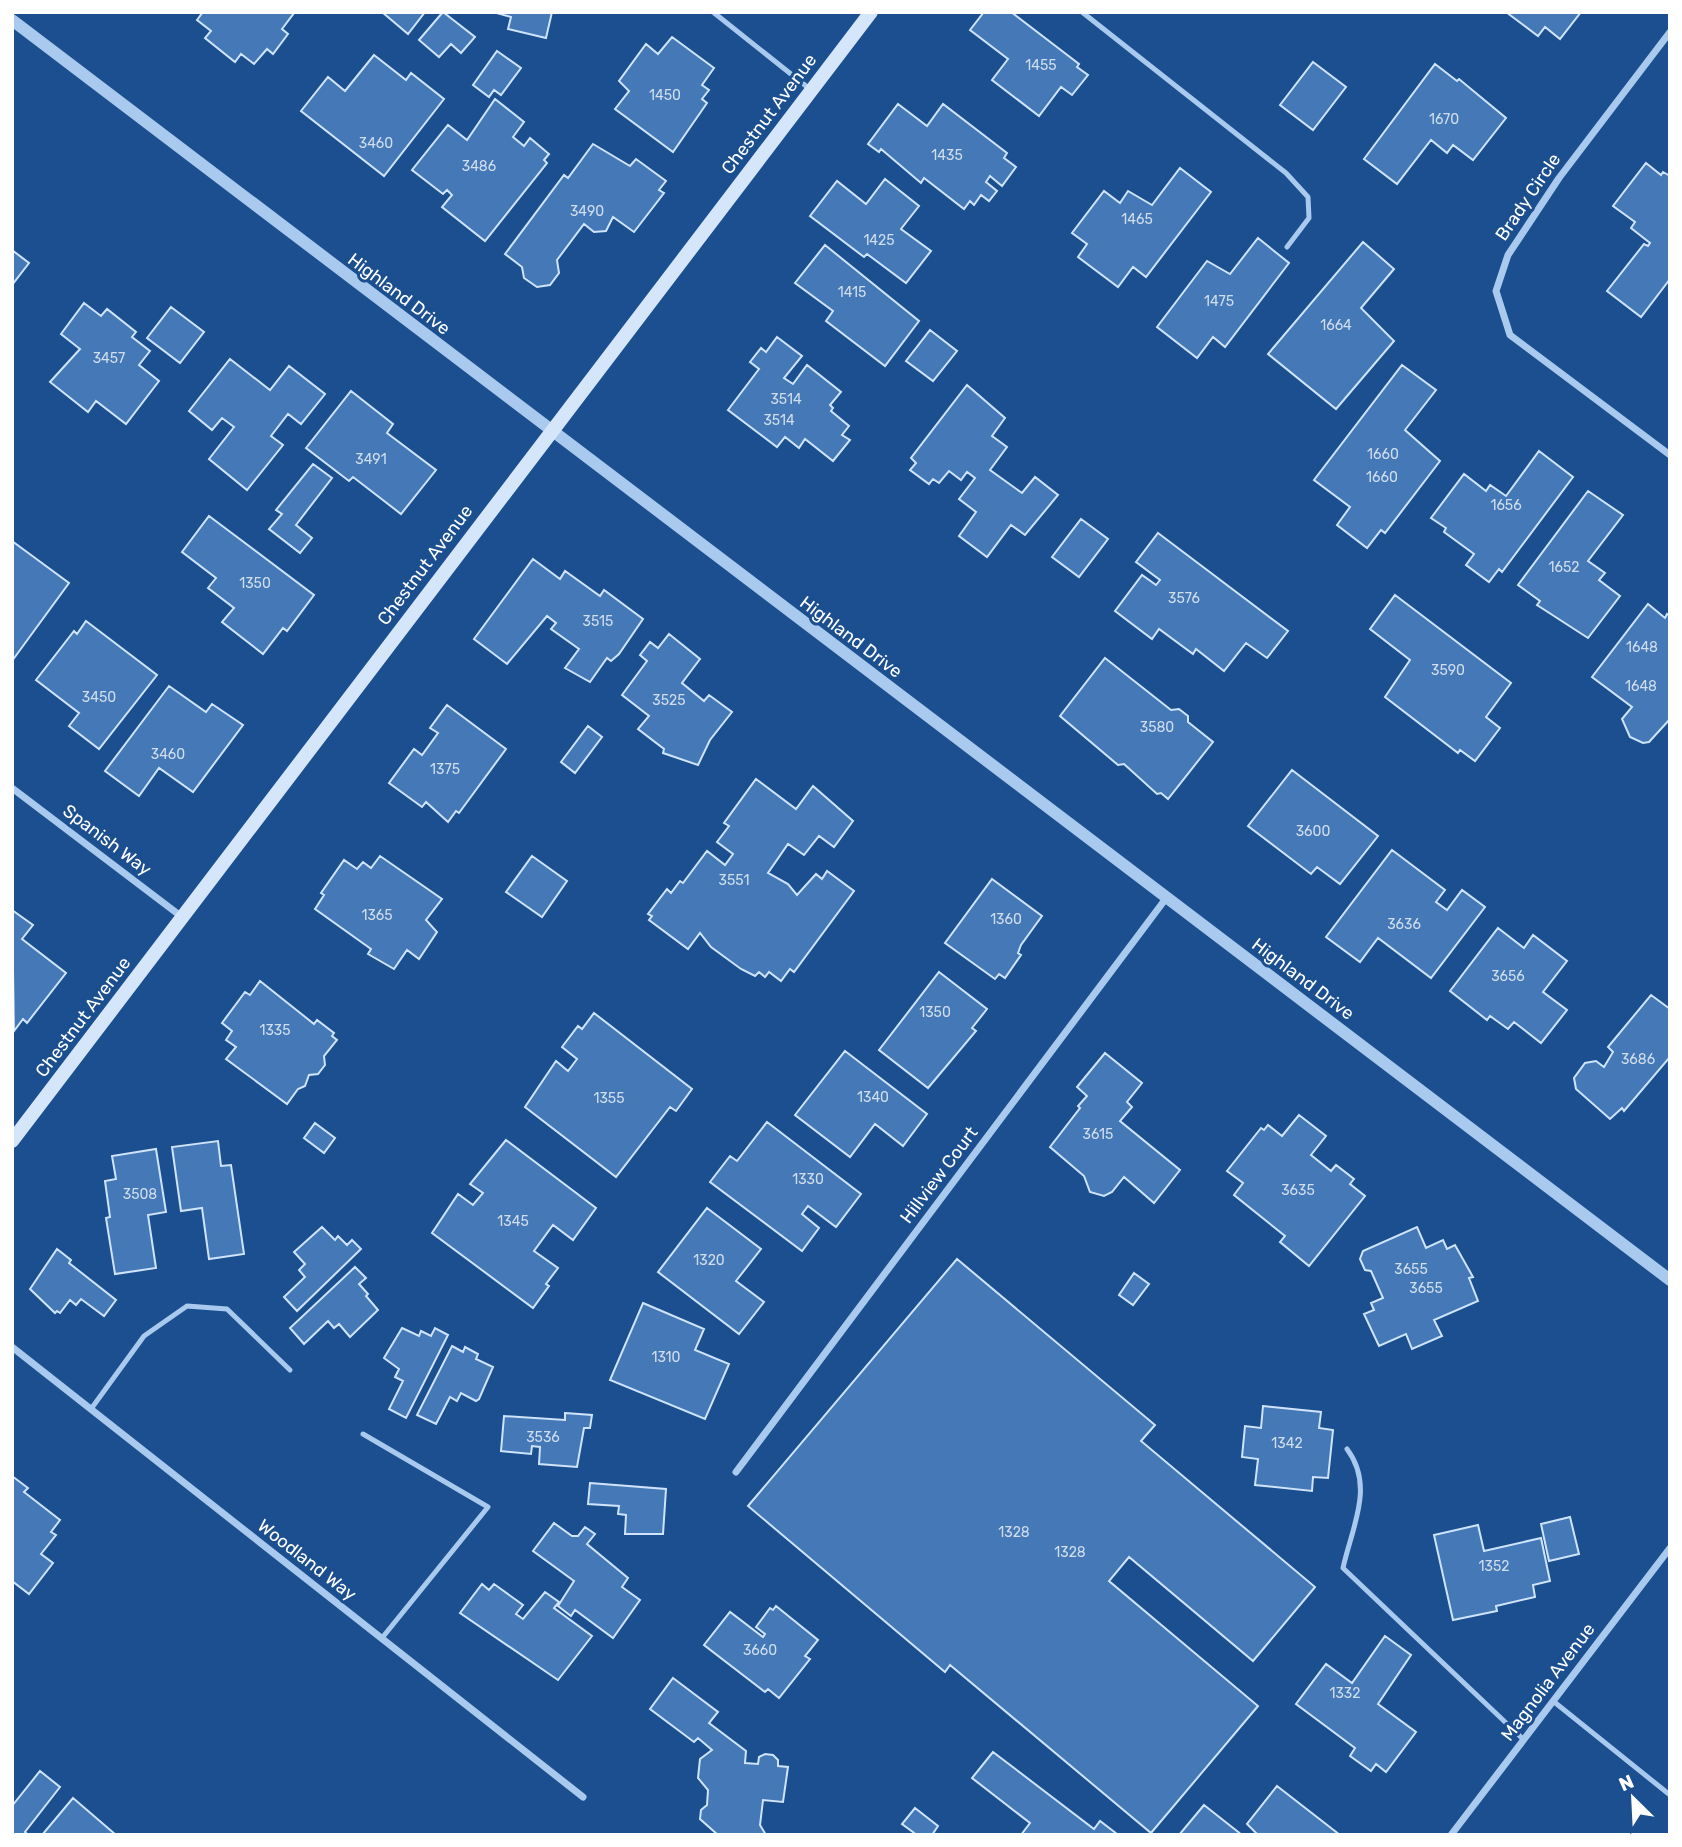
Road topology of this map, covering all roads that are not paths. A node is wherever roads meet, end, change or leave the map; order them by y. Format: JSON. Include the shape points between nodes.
{"nodes":[{"id":1,"x":713,"y":12,"type":"edge"},
{"id":2,"x":871,"y":12,"type":"edge"},
{"id":3,"x":1082,"y":12,"type":"edge"},
{"id":4,"x":12,"y":20,"type":"edge"},
{"id":5,"x":1670,"y":32,"type":"edge"},
{"id":6,"x":811,"y":90,"type":"junction"},
{"id":7,"x":1287,"y":247,"type":"dead end"},
{"id":8,"x":550,"y":431,"type":"junction"},
{"id":9,"x":1670,"y":455,"type":"edge"},
{"id":10,"x":12,"y":788,"type":"edge"},
{"id":11,"x":1167,"y":897,"type":"junction"},
{"id":12,"x":183,"y":917,"type":"junction"},
{"id":13,"x":12,"y":1142,"type":"edge"},
{"id":14,"x":1670,"y":1280,"type":"edge"},
{"id":15,"x":12,"y":1347,"type":"edge"},
{"id":16,"x":290,"y":1370,"type":"dead end"},
{"id":17,"x":91,"y":1409,"type":"junction"},
{"id":18,"x":363,"y":1434,"type":"dead end"},
{"id":19,"x":1347,"y":1449,"type":"dead end"},
{"id":20,"x":736,"y":1472,"type":"dead end"},
{"id":21,"x":1670,"y":1548,"type":"edge"},
{"id":22,"x":382,"y":1639,"type":"junction"},
{"id":23,"x":1553,"y":1701,"type":"junction"},
{"id":24,"x":1524,"y":1740,"type":"junction"},
{"id":25,"x":1670,"y":1795,"type":"edge"},
{"id":26,"x":583,"y":1797,"type":"dead end"},
{"id":27,"x":1451,"y":1835,"type":"edge"}],
"edges":[{"from":1,"to":6,"type":"lane"},
{"from":2,"to":6,"type":"main road","name":"Chestnut Avenue"},
{"from":3,"to":7,"type":"lane","via":[[1286,173],[1308,197],[1309,218]]},
{"from":4,"to":8,"type":"street","name":"Highland Drive"},
{"from":5,"to":9,"type":"street","name":"Brady Circle","via":[[1559,178],[1508,254],[1496,291],[1510,335]]},
{"from":6,"to":8,"type":"main road","name":"Chestnut Avenue"},
{"from":8,"to":11,"type":"street","name":"Highland Drive"},
{"from":8,"to":12,"type":"main road","name":"Chestnut Avenue"},
{"from":10,"to":12,"type":"street","name":"Spanish Way"},
{"from":11,"to":14,"type":"street","name":"Highland Drive"},
{"from":11,"to":20,"type":"street","name":"Hillview Court"},
{"from":12,"to":13,"type":"main road","name":"Chestnut Avenue"},
{"from":15,"to":17,"type":"street","name":"Woodland Way"},
{"from":16,"to":17,"type":"lane","via":[[227,1310],[187,1306],[144,1336]]},
{"from":17,"to":22,"type":"street","name":"Woodland Way"},
{"from":18,"to":22,"type":"lane","via":[[488,1507]]},
{"from":19,"to":24,"type":"lane","via":[[1362,1480],[1357,1520],[1343,1568]]},
{"from":21,"to":23,"type":"street","name":"Magnolia Avenue"},
{"from":22,"to":26,"type":"street","name":"Woodland Way"},
{"from":23,"to":24,"type":"street","name":"Magnolia Avenue"},
{"from":23,"to":25,"type":"lane"},
{"from":24,"to":27,"type":"street","name":"Magnolia Avenue"}]}
